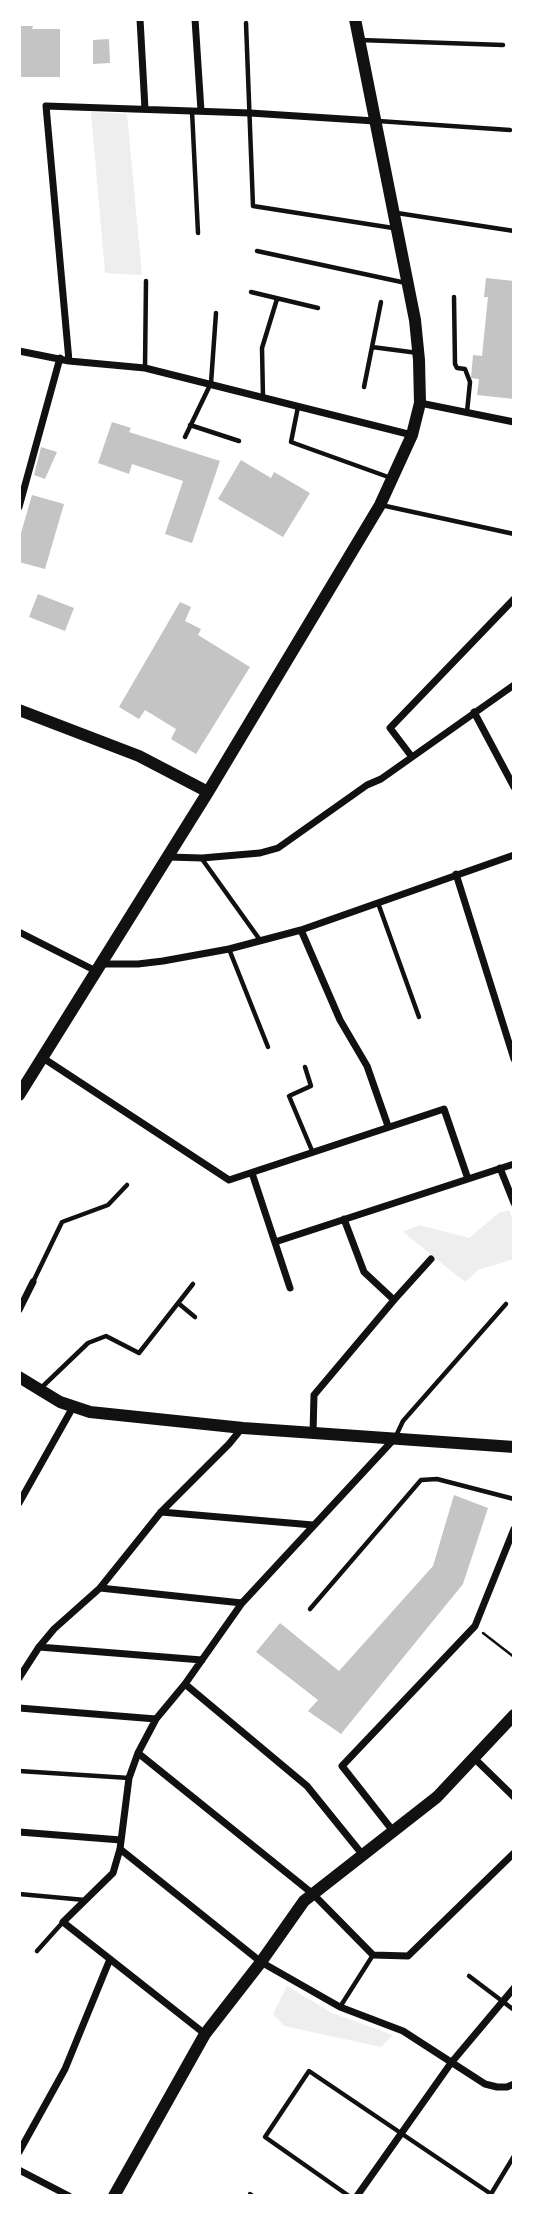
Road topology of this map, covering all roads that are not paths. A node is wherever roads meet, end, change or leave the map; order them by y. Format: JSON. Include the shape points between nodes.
{"nodes":[{"id":1,"x":140,"y":19,"type":"edge"},
{"id":2,"x":195,"y":19,"type":"edge"},
{"id":3,"x":355,"y":19,"type":"edge"},
{"id":4,"x":246,"y":23,"type":"dead end"},
{"id":5,"x":360,"y":40,"type":"junction"},
{"id":6,"x":503,"y":44,"type":"dead end"},
{"id":7,"x":145,"y":109,"type":"junction"},
{"id":8,"x":192,"y":111,"type":"junction"},
{"id":9,"x":201,"y":111,"type":"junction"},
{"id":10,"x":250,"y":113,"type":"junction"},
{"id":11,"x":375,"y":121,"type":"junction"},
{"id":12,"x":510,"y":130,"type":"dead end"},
{"id":13,"x":394,"y":212,"type":"junction"},
{"id":14,"x":397,"y":229,"type":"junction"},
{"id":15,"x":514,"y":231,"type":"edge"},
{"id":16,"x":198,"y":233,"type":"dead end"},
{"id":17,"x":257,"y":251,"type":"dead end"},
{"id":18,"x":146,"y":281,"type":"dead end"},
{"id":19,"x":408,"y":283,"type":"junction"},
{"id":20,"x":251,"y":292,"type":"dead end"},
{"id":21,"x":454,"y":297,"type":"dead end"},
{"id":22,"x":277,"y":299,"type":"junction"},
{"id":23,"x":381,"y":302,"type":"dead end"},
{"id":24,"x":318,"y":308,"type":"dead end"},
{"id":25,"x":216,"y":313,"type":"dead end"},
{"id":26,"x":372,"y":347,"type":"junction"},
{"id":27,"x":19,"y":351,"type":"edge"},
{"id":28,"x":418,"y":353,"type":"junction"},
{"id":29,"x":60,"y":358,"type":"junction"},
{"id":30,"x":69,"y":361,"type":"junction"},
{"id":31,"x":145,"y":368,"type":"junction"},
{"id":32,"x":211,"y":383,"type":"junction"},
{"id":33,"x":364,"y":387,"type":"dead end"},
{"id":34,"x":262,"y":397,"type":"junction"},
{"id":35,"x":420,"y":403,"type":"junction"},
{"id":36,"x":298,"y":406,"type":"junction"},
{"id":37,"x":467,"y":412,"type":"junction"},
{"id":38,"x":514,"y":422,"type":"edge"},
{"id":39,"x":190,"y":425,"type":"junction"},
{"id":40,"x":412,"y":435,"type":"junction"},
{"id":41,"x":185,"y":437,"type":"dead end"},
{"id":42,"x":239,"y":441,"type":"dead end"},
{"id":43,"x":393,"y":478,"type":"junction"},
{"id":44,"x":380,"y":505,"type":"junction"},
{"id":45,"x":19,"y":507,"type":"edge"},
{"id":46,"x":514,"y":534,"type":"edge"},
{"id":47,"x":514,"y":600,"type":"edge"},
{"id":48,"x":514,"y":685,"type":"edge"},
{"id":49,"x":19,"y":710,"type":"edge"},
{"id":50,"x":474,"y":712,"type":"junction"},
{"id":51,"x":412,"y":757,"type":"junction"},
{"id":52,"x":514,"y":786,"type":"edge"},
{"id":53,"x":208,"y":792,"type":"junction"},
{"id":54,"x":514,"y":855,"type":"edge"},
{"id":55,"x":169,"y":857,"type":"junction"},
{"id":56,"x":202,"y":858,"type":"junction"},
{"id":57,"x":456,"y":874,"type":"junction"},
{"id":58,"x":378,"y":903,"type":"junction"},
{"id":59,"x":301,"y":930,"type":"junction"},
{"id":60,"x":19,"y":932,"type":"edge"},
{"id":61,"x":260,"y":941,"type":"junction"},
{"id":62,"x":229,"y":949,"type":"junction"},
{"id":63,"x":99,"y":967,"type":"junction"},
{"id":64,"x":419,"y":1017,"type":"dead end"},
{"id":65,"x":268,"y":1047,"type":"dead end"},
{"id":66,"x":43,"y":1058,"type":"junction"},
{"id":67,"x":514,"y":1059,"type":"edge"},
{"id":68,"x":304,"y":1067,"type":"dead end"},
{"id":69,"x":19,"y":1096,"type":"edge"},
{"id":70,"x":388,"y":1126,"type":"junction"},
{"id":71,"x":313,"y":1153,"type":"junction"},
{"id":72,"x":514,"y":1164,"type":"edge"},
{"id":73,"x":500,"y":1168,"type":"junction"},
{"id":74,"x":252,"y":1173,"type":"junction"},
{"id":75,"x":468,"y":1179,"type":"junction"},
{"id":76,"x":127,"y":1185,"type":"dead end"},
{"id":77,"x":514,"y":1203,"type":"edge"},
{"id":78,"x":344,"y":1220,"type":"junction"},
{"id":79,"x":275,"y":1242,"type":"junction"},
{"id":80,"x":432,"y":1259,"type":"dead end"},
{"id":81,"x":33,"y":1282,"type":"joint"},
{"id":82,"x":193,"y":1284,"type":"dead end"},
{"id":83,"x":290,"y":1288,"type":"dead end"},
{"id":84,"x":394,"y":1300,"type":"junction"},
{"id":85,"x":178,"y":1303,"type":"junction"},
{"id":86,"x":506,"y":1304,"type":"dead end"},
{"id":87,"x":19,"y":1310,"type":"edge"},
{"id":88,"x":195,"y":1317,"type":"dead end"},
{"id":89,"x":19,"y":1377,"type":"edge"},
{"id":90,"x":39,"y":1390,"type":"junction"},
{"id":91,"x":73,"y":1407,"type":"junction"},
{"id":92,"x":243,"y":1428,"type":"junction"},
{"id":93,"x":313,"y":1433,"type":"junction"},
{"id":94,"x":395,"y":1439,"type":"junction"},
{"id":95,"x":514,"y":1447,"type":"edge"},
{"id":96,"x":514,"y":1499,"type":"edge"},
{"id":97,"x":19,"y":1503,"type":"edge"},
{"id":98,"x":161,"y":1512,"type":"junction"},
{"id":99,"x":313,"y":1525,"type":"junction"},
{"id":100,"x":514,"y":1529,"type":"edge"},
{"id":101,"x":100,"y":1588,"type":"junction"},
{"id":102,"x":242,"y":1603,"type":"junction"},
{"id":103,"x":310,"y":1609,"type":"dead end"},
{"id":104,"x":39,"y":1647,"type":"junction"},
{"id":105,"x":201,"y":1660,"type":"junction"},
{"id":106,"x":19,"y":1678,"type":"edge"},
{"id":107,"x":185,"y":1684,"type":"junction"},
{"id":108,"x":19,"y":1708,"type":"edge"},
{"id":109,"x":514,"y":1715,"type":"edge"},
{"id":110,"x":156,"y":1719,"type":"junction"},
{"id":111,"x":138,"y":1753,"type":"junction"},
{"id":112,"x":474,"y":1758,"type":"junction"},
{"id":113,"x":19,"y":1771,"type":"edge"},
{"id":114,"x":129,"y":1778,"type":"junction"},
{"id":115,"x":514,"y":1797,"type":"edge"},
{"id":116,"x":393,"y":1831,"type":"junction"},
{"id":117,"x":19,"y":1832,"type":"edge"},
{"id":118,"x":121,"y":1840,"type":"junction"},
{"id":119,"x":120,"y":1849,"type":"junction"},
{"id":120,"x":514,"y":1853,"type":"edge"},
{"id":121,"x":362,"y":1854,"type":"junction"},
{"id":122,"x":19,"y":1894,"type":"edge"},
{"id":123,"x":313,"y":1894,"type":"junction"},
{"id":124,"x":86,"y":1900,"type":"junction"},
{"id":125,"x":63,"y":1922,"type":"junction"},
{"id":126,"x":37,"y":1951,"type":"dead end"},
{"id":127,"x":373,"y":1955,"type":"junction"},
{"id":128,"x":110,"y":1959,"type":"junction"},
{"id":129,"x":261,"y":1962,"type":"junction"},
{"id":130,"x":469,"y":1976,"type":"dead end"},
{"id":131,"x":514,"y":1988,"type":"edge"},
{"id":132,"x":503,"y":2001,"type":"junction"},
{"id":133,"x":340,"y":2007,"type":"junction"},
{"id":134,"x":514,"y":2010,"type":"edge"},
{"id":135,"x":205,"y":2034,"type":"junction"},
{"id":136,"x":451,"y":2063,"type":"junction"},
{"id":137,"x":514,"y":2084,"type":"edge"},
{"id":138,"x":401,"y":2132,"type":"junction"},
{"id":139,"x":19,"y":2152,"type":"edge"},
{"id":140,"x":514,"y":2156,"type":"edge"},
{"id":141,"x":19,"y":2170,"type":"edge"},
{"id":142,"x":491,"y":2195,"type":"edge"},
{"id":143,"x":69,"y":2196,"type":"edge"},
{"id":144,"x":114,"y":2196,"type":"edge"},
{"id":145,"x":349,"y":2196,"type":"edge"},
{"id":146,"x":356,"y":2196,"type":"edge"}],
"edges":[{"from":1,"to":7,"type":"street"},
{"from":2,"to":9,"type":"street"},
{"from":3,"to":5,"type":"street"},
{"from":4,"to":10,"type":"lane"},
{"from":5,"to":6,"type":"lane"},
{"from":5,"to":11,"type":"street"},
{"from":7,"to":8,"type":"street"},
{"from":7,"to":30,"type":"street","via":[[46,106]]},
{"from":8,"to":9,"type":"street"},
{"from":8,"to":16,"type":"lane"},
{"from":9,"to":10,"type":"street"},
{"from":10,"to":11,"type":"street"},
{"from":10,"to":14,"type":"lane","via":[[253,206]]},
{"from":11,"to":12,"type":"lane"},
{"from":11,"to":13,"type":"street"},
{"from":13,"to":14,"type":"street"},
{"from":13,"to":15,"type":"lane"},
{"from":14,"to":19,"type":"street"},
{"from":17,"to":19,"type":"lane"},
{"from":18,"to":31,"type":"lane"},
{"from":19,"to":28,"type":"street"},
{"from":20,"to":22,"type":"lane"},
{"from":21,"to":37,"type":"lane","via":[[454,364],[465,369],[470,382]]},
{"from":22,"to":24,"type":"lane"},
{"from":22,"to":34,"type":"lane","via":[[262,348]]},
{"from":23,"to":26,"type":"lane"},
{"from":25,"to":32,"type":"lane"},
{"from":26,"to":28,"type":"lane"},
{"from":26,"to":33,"type":"lane"},
{"from":27,"to":29,"type":"street"},
{"from":28,"to":35,"type":"street"},
{"from":29,"to":30,"type":"street"},
{"from":29,"to":45,"type":"street"},
{"from":30,"to":31,"type":"street"},
{"from":31,"to":32,"type":"street"},
{"from":32,"to":34,"type":"street"},
{"from":32,"to":39,"type":"lane"},
{"from":34,"to":36,"type":"street"},
{"from":35,"to":37,"type":"street"},
{"from":35,"to":40,"type":"street"},
{"from":36,"to":40,"type":"street"},
{"from":36,"to":43,"type":"lane","via":[[292,442]]},
{"from":37,"to":38,"type":"street"},
{"from":39,"to":41,"type":"lane"},
{"from":39,"to":42,"type":"lane"},
{"from":40,"to":43,"type":"street"},
{"from":43,"to":44,"type":"street"},
{"from":44,"to":46,"type":"lane"},
{"from":44,"to":53,"type":"street"},
{"from":47,"to":51,"type":"street","via":[[390,728]]},
{"from":48,"to":50,"type":"street"},
{"from":49,"to":53,"type":"street","via":[[139,756]]},
{"from":50,"to":51,"type":"street"},
{"from":50,"to":52,"type":"street"},
{"from":51,"to":56,"type":"street","via":[[278,848]]},
{"from":53,"to":55,"type":"street"},
{"from":54,"to":57,"type":"street"},
{"from":55,"to":56,"type":"street"},
{"from":55,"to":63,"type":"street"},
{"from":56,"to":61,"type":"lane"},
{"from":57,"to":58,"type":"street"},
{"from":57,"to":67,"type":"street"},
{"from":58,"to":59,"type":"street"},
{"from":58,"to":64,"type":"lane"},
{"from":59,"to":61,"type":"street"},
{"from":59,"to":70,"type":"street","via":[[340,1020],[367,1066]]},
{"from":60,"to":63,"type":"street"},
{"from":61,"to":62,"type":"street"},
{"from":62,"to":63,"type":"street"},
{"from":62,"to":65,"type":"lane"},
{"from":63,"to":66,"type":"street"},
{"from":66,"to":69,"type":"street"},
{"from":66,"to":74,"type":"street","via":[[229,1180]]},
{"from":68,"to":71,"type":"lane","via":[[311,1086],[289,1096]]},
{"from":70,"to":71,"type":"street"},
{"from":70,"to":75,"type":"street","via":[[444,1109]]},
{"from":71,"to":74,"type":"street"},
{"from":72,"to":73,"type":"street"},
{"from":73,"to":75,"type":"street"},
{"from":73,"to":77,"type":"street"},
{"from":74,"to":79,"type":"street"},
{"from":75,"to":78,"type":"street"},
{"from":76,"to":81,"type":"lane","via":[[108,1205],[62,1223]]},
{"from":78,"to":79,"type":"street"},
{"from":78,"to":84,"type":"street","via":[[364,1272]]},
{"from":79,"to":83,"type":"street"},
{"from":80,"to":84,"type":"street"},
{"from":81,"to":87,"type":"street"},
{"from":82,"to":85,"type":"lane"},
{"from":84,"to":93,"type":"street","via":[[314,1395]]},
{"from":85,"to":88,"type":"lane"},
{"from":85,"to":90,"type":"lane","via":[[139,1353],[106,1336],[88,1343]]},
{"from":86,"to":94,"type":"lane","via":[[403,1421]]},
{"from":89,"to":90,"type":"street"},
{"from":90,"to":91,"type":"street"},
{"from":91,"to":92,"type":"street"},
{"from":91,"to":97,"type":"street"},
{"from":92,"to":93,"type":"street"},
{"from":92,"to":98,"type":"street"},
{"from":93,"to":94,"type":"street"},
{"from":94,"to":95,"type":"street"},
{"from":94,"to":99,"type":"street"},
{"from":96,"to":103,"type":"lane","via":[[437,1479],[421,1480]]},
{"from":98,"to":99,"type":"street"},
{"from":98,"to":101,"type":"street"},
{"from":99,"to":102,"type":"street"},
{"from":100,"to":116,"type":"street","via":[[475,1626],[342,1766]]},
{"from":101,"to":102,"type":"street"},
{"from":101,"to":104,"type":"street"},
{"from":102,"to":105,"type":"street"},
{"from":104,"to":105,"type":"street"},
{"from":104,"to":106,"type":"street"},
{"from":105,"to":107,"type":"street"},
{"from":107,"to":110,"type":"street"},
{"from":107,"to":121,"type":"street","via":[[307,1786]]},
{"from":108,"to":110,"type":"street"},
{"from":109,"to":112,"type":"street"},
{"from":110,"to":111,"type":"street"},
{"from":111,"to":114,"type":"street"},
{"from":111,"to":123,"type":"street"},
{"from":112,"to":115,"type":"street"},
{"from":112,"to":116,"type":"street","via":[[436,1797]]},
{"from":113,"to":114,"type":"lane"},
{"from":114,"to":118,"type":"street"},
{"from":116,"to":121,"type":"street"},
{"from":117,"to":118,"type":"street"},
{"from":118,"to":119,"type":"street"},
{"from":119,"to":124,"type":"street","via":[[113,1873]]},
{"from":119,"to":129,"type":"street"},
{"from":120,"to":127,"type":"street","via":[[408,1956]]},
{"from":121,"to":123,"type":"street"},
{"from":122,"to":124,"type":"lane"},
{"from":123,"to":127,"type":"street"},
{"from":123,"to":129,"type":"street"},
{"from":124,"to":125,"type":"street"},
{"from":125,"to":126,"type":"lane"},
{"from":125,"to":128,"type":"street"},
{"from":127,"to":133,"type":"lane"},
{"from":128,"to":135,"type":"street"},
{"from":128,"to":139,"type":"street","via":[[65,2069]]},
{"from":129,"to":133,"type":"street"},
{"from":129,"to":135,"type":"street"},
{"from":130,"to":132,"type":"lane"},
{"from":131,"to":132,"type":"street"},
{"from":132,"to":134,"type":"lane"},
{"from":132,"to":136,"type":"street"},
{"from":133,"to":136,"type":"street","via":[[403,2031]]},
{"from":135,"to":144,"type":"street"},
{"from":136,"to":137,"type":"street","via":[[485,2084]]},
{"from":136,"to":138,"type":"street"},
{"from":138,"to":142,"type":"lane"},
{"from":138,"to":145,"type":"lane","via":[[309,2071],[265,2137]]},
{"from":138,"to":146,"type":"street"},
{"from":140,"to":142,"type":"lane"},
{"from":141,"to":143,"type":"street"}]}
